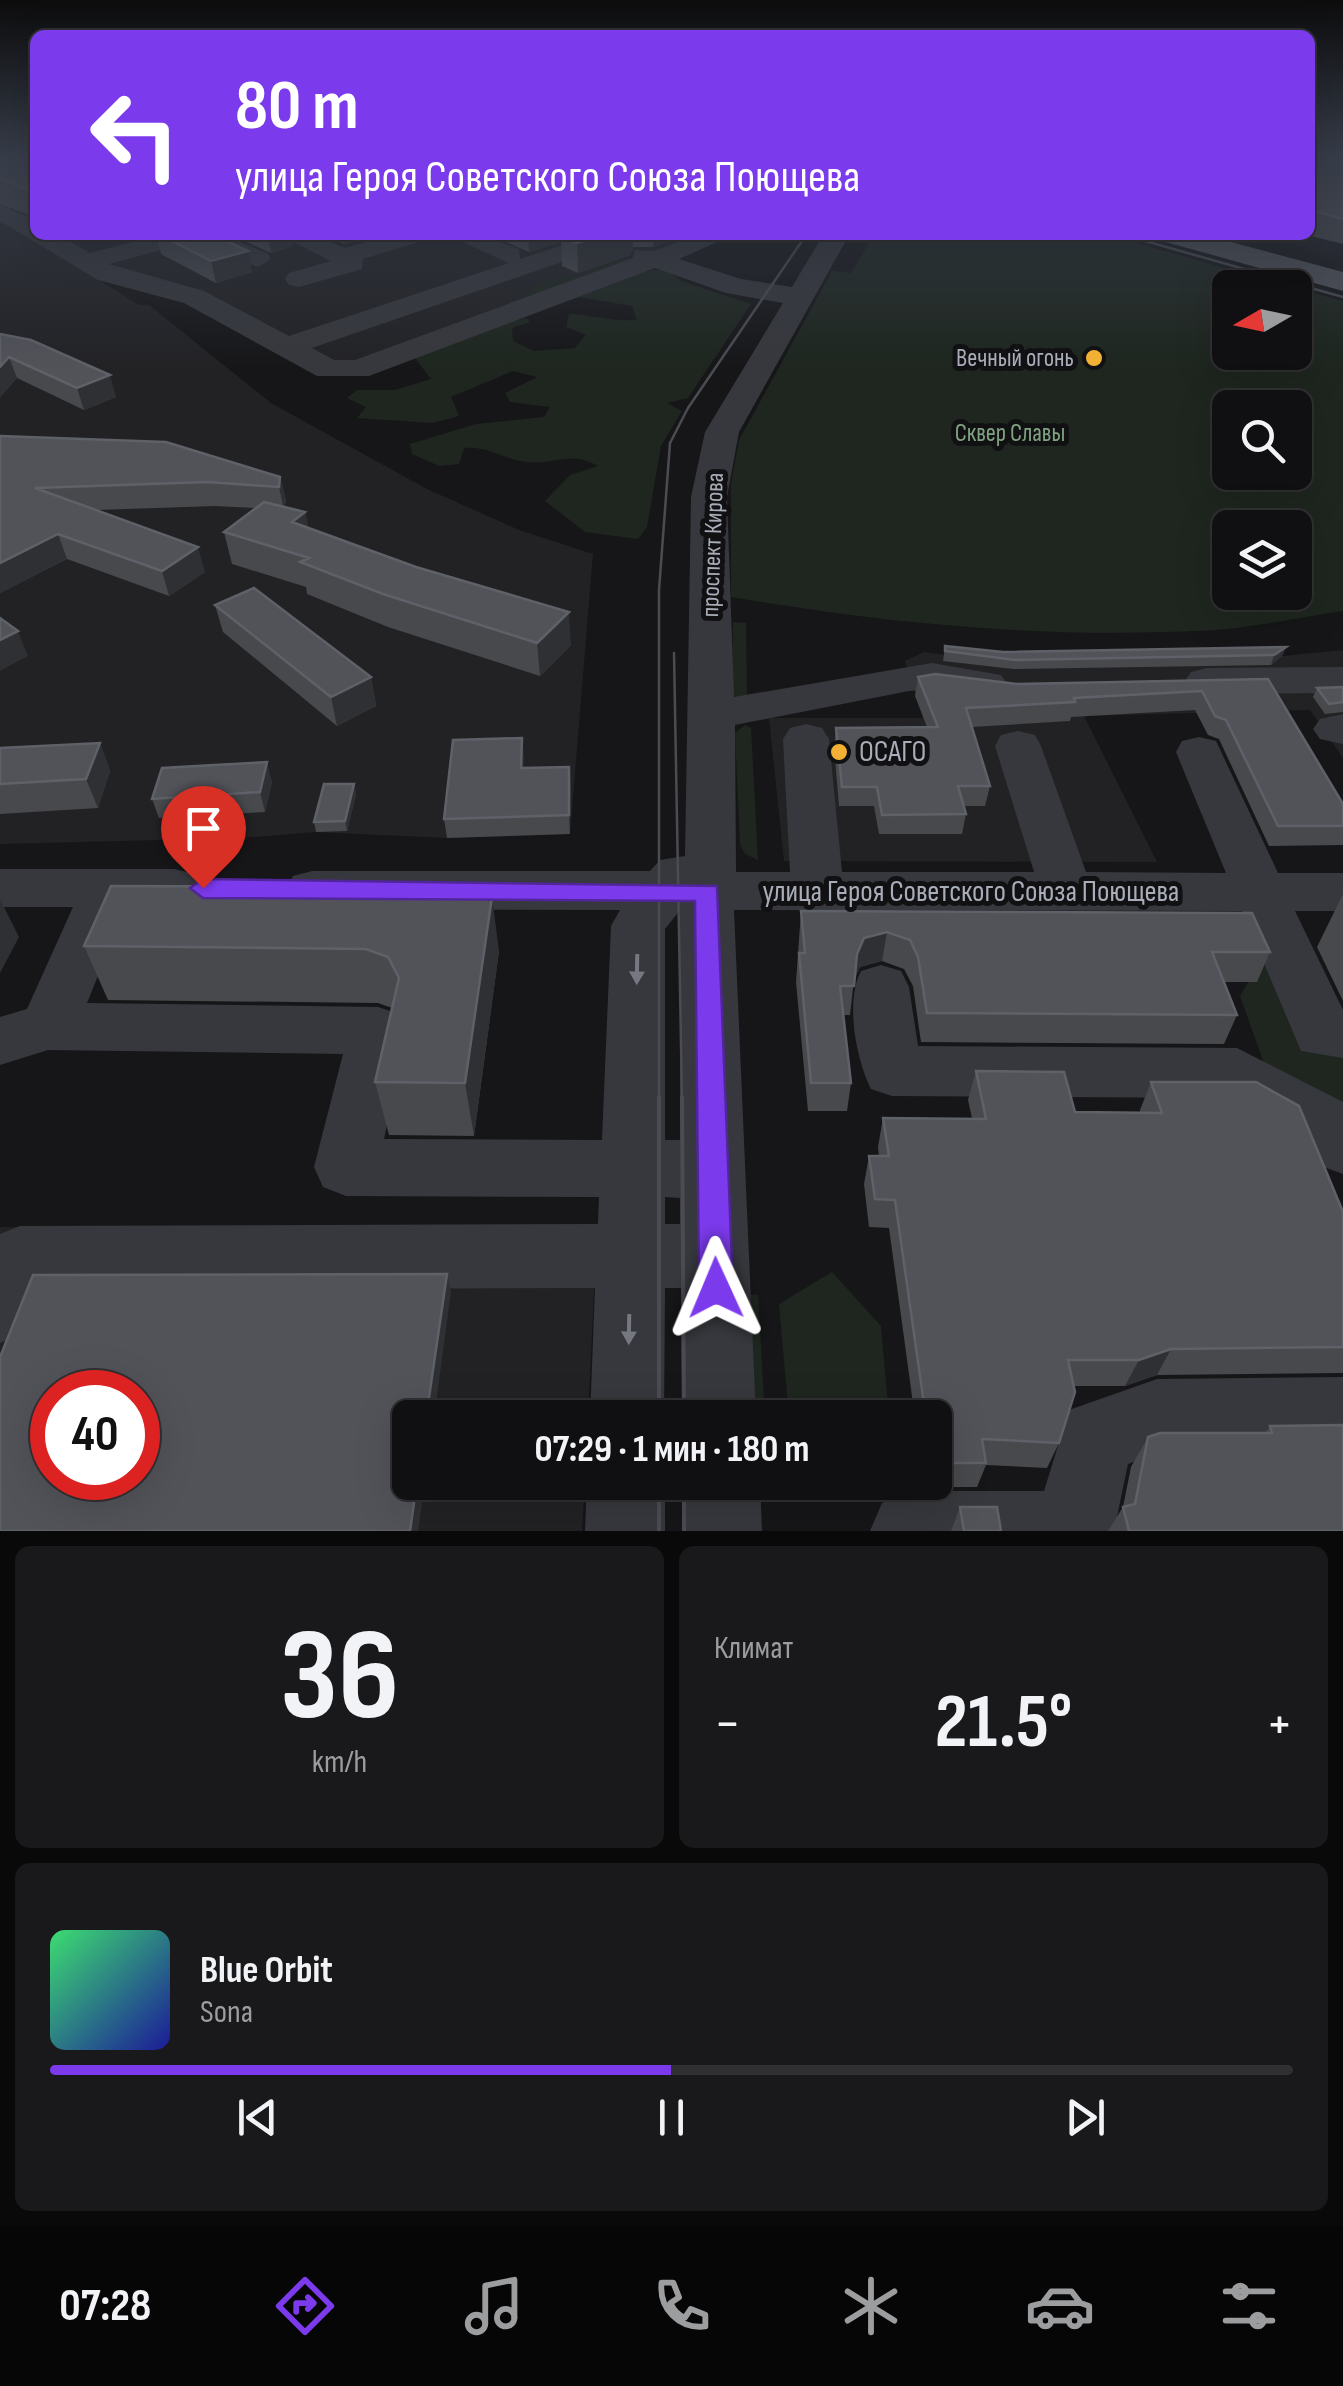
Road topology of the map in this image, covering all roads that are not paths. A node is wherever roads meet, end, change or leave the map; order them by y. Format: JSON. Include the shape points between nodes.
{"nodes":[{"id":1,"x":50,"y":240,"type":"edge"},
{"id":2,"x":169,"y":240,"type":"edge"},
{"id":3,"x":213,"y":240,"type":"edge"},
{"id":4,"x":304,"y":240,"type":"edge"},
{"id":5,"x":400,"y":240,"type":"edge"},
{"id":6,"x":472,"y":240,"type":"edge"},
{"id":7,"x":587,"y":240,"type":"edge"},
{"id":8,"x":604,"y":240,"type":"edge"},
{"id":9,"x":707,"y":240,"type":"edge"},
{"id":10,"x":833,"y":240,"type":"edge"},
{"id":11,"x":1190,"y":240,"type":"edge"},
{"id":12,"x":510,"y":255,"type":"dead end"},
{"id":13,"x":344,"y":257,"type":"junction"},
{"id":14,"x":258,"y":259,"type":"dead end"},
{"id":15,"x":654,"y":260,"type":"junction"},
{"id":16,"x":86,"y":262,"type":"junction"},
{"id":17,"x":299,"y":279,"type":"dead end"},
{"id":18,"x":1343,"y":282,"type":"edge"},
{"id":19,"x":800,"y":297,"type":"junction"},
{"id":20,"x":287,"y":346,"type":"junction"},
{"id":21,"x":1343,"y":680,"type":"edge"},
{"id":22,"x":1169,"y":682,"type":"edge"},
{"id":23,"x":1032,"y":686,"type":"edge"},
{"id":24,"x":713,"y":713,"type":"junction"},
{"id":25,"x":806,"y":738,"type":"dead end"},
{"id":26,"x":1018,"y":746,"type":"dead end"},
{"id":27,"x":1199,"y":752,"type":"dead end"},
{"id":28,"x":0,"y":888,"type":"edge"},
{"id":29,"x":108,"y":888,"type":"junction"},
{"id":30,"x":684,"y":892,"type":"junction"},
{"id":31,"x":818,"y":892,"type":"junction"},
{"id":32,"x":1067,"y":892,"type":"junction"},
{"id":33,"x":1258,"y":892,"type":"junction"},
{"id":34,"x":1343,"y":892,"type":"edge"},
{"id":35,"x":880,"y":986,"type":"dead end"},
{"id":36,"x":24,"y":1033,"type":"edge"},
{"id":37,"x":1343,"y":1034,"type":"edge"},
{"id":38,"x":1343,"y":1146,"type":"edge"},
{"id":39,"x":633,"y":1168,"type":"junction"},
{"id":40,"x":713,"y":1169,"type":"junction"},
{"id":41,"x":631,"y":1256,"type":"junction"},
{"id":42,"x":715,"y":1256,"type":"junction"},
{"id":43,"x":0,"y":1310,"type":"edge"},
{"id":44,"x":627,"y":1400,"type":"edge"},
{"id":45,"x":719,"y":1400,"type":"edge"},
{"id":46,"x":1343,"y":1414,"type":"edge"},
{"id":47,"x":626,"y":1500,"type":"edge"},
{"id":48,"x":721,"y":1500,"type":"edge"},
{"id":49,"x":625,"y":1531,"type":"edge"},
{"id":50,"x":722,"y":1531,"type":"edge"},
{"id":51,"x":910,"y":1531,"type":"edge"}],
"edges":[{"from":1,"to":16,"type":"street"},
{"from":2,"to":16,"type":"street"},
{"from":3,"to":14,"type":"street"},
{"from":4,"to":13,"type":"street"},
{"from":5,"to":13,"type":"street"},
{"from":6,"to":12,"type":"street"},
{"from":7,"to":20,"type":"street"},
{"from":8,"to":15,"type":"street"},
{"from":9,"to":15,"type":"street"},
{"from":10,"to":19,"type":"street","name":"проспект Кирова"},
{"from":11,"to":18,"type":"main road"},
{"from":13,"to":17,"type":"street","via":[[353,263]]},
{"from":15,"to":19,"type":"street","via":[[736,286]]},
{"from":15,"to":20,"type":"street","via":[[358,368],[328,368]]},
{"from":16,"to":20,"type":"street","via":[[194,297]]},
{"from":19,"to":24,"type":"street","name":"проспект Кирова","via":[[722,432],[715,462]]},
{"from":21,"to":22,"type":"street"},
{"from":23,"to":24,"type":"street","via":[[921,677]]},
{"from":24,"to":30,"type":"street","name":"проспект Кирова","via":[[713,827]]},
{"from":25,"to":31,"type":"street"},
{"from":26,"to":32,"type":"street"},
{"from":27,"to":33,"type":"street"},
{"from":28,"to":29,"type":"street","name":"улица Героя Советского Союза Поющева"},
{"from":29,"to":30,"type":"street","name":"улица Героя Советского Союза Поющева"},
{"from":29,"to":36,"type":"street"},
{"from":30,"to":31,"type":"street","name":"улица Героя Советского Союза Поющева"},
{"from":30,"to":39,"type":"street","name":"проспект Кирова","one_way":true,"via":[[638,926]]},
{"from":30,"to":40,"type":"street","name":"проспект Кирова"},
{"from":31,"to":32,"type":"street","name":"улица Героя Советского Союза Поющева"},
{"from":32,"to":33,"type":"street","name":"улица Героя Советского Союза Поющева"},
{"from":33,"to":34,"type":"street","name":"улица Героя Советского Союза Поющева"},
{"from":33,"to":37,"type":"street","via":[[1322,1034]]},
{"from":35,"to":38,"type":"street","via":[[892,1071],[1237,1073],[1336,1130]]},
{"from":36,"to":39,"type":"street","via":[[378,1032],[346,1167]]},
{"from":39,"to":40,"type":"street"},
{"from":39,"to":41,"type":"street","name":"проспект Кирова"},
{"from":40,"to":42,"type":"street","name":"проспект Кирова"},
{"from":41,"to":42,"type":"street"},
{"from":41,"to":43,"type":"street","via":[[20,1258]]},
{"from":41,"to":44,"type":"street","name":"проспект Кирова","one_way":true},
{"from":42,"to":45,"type":"street","name":"проспект Кирова"},
{"from":46,"to":51,"type":"street","via":[[1157,1416],[1096,1438],[1074,1531]]},
{"from":47,"to":49,"type":"street"},
{"from":48,"to":50,"type":"street"}]}
